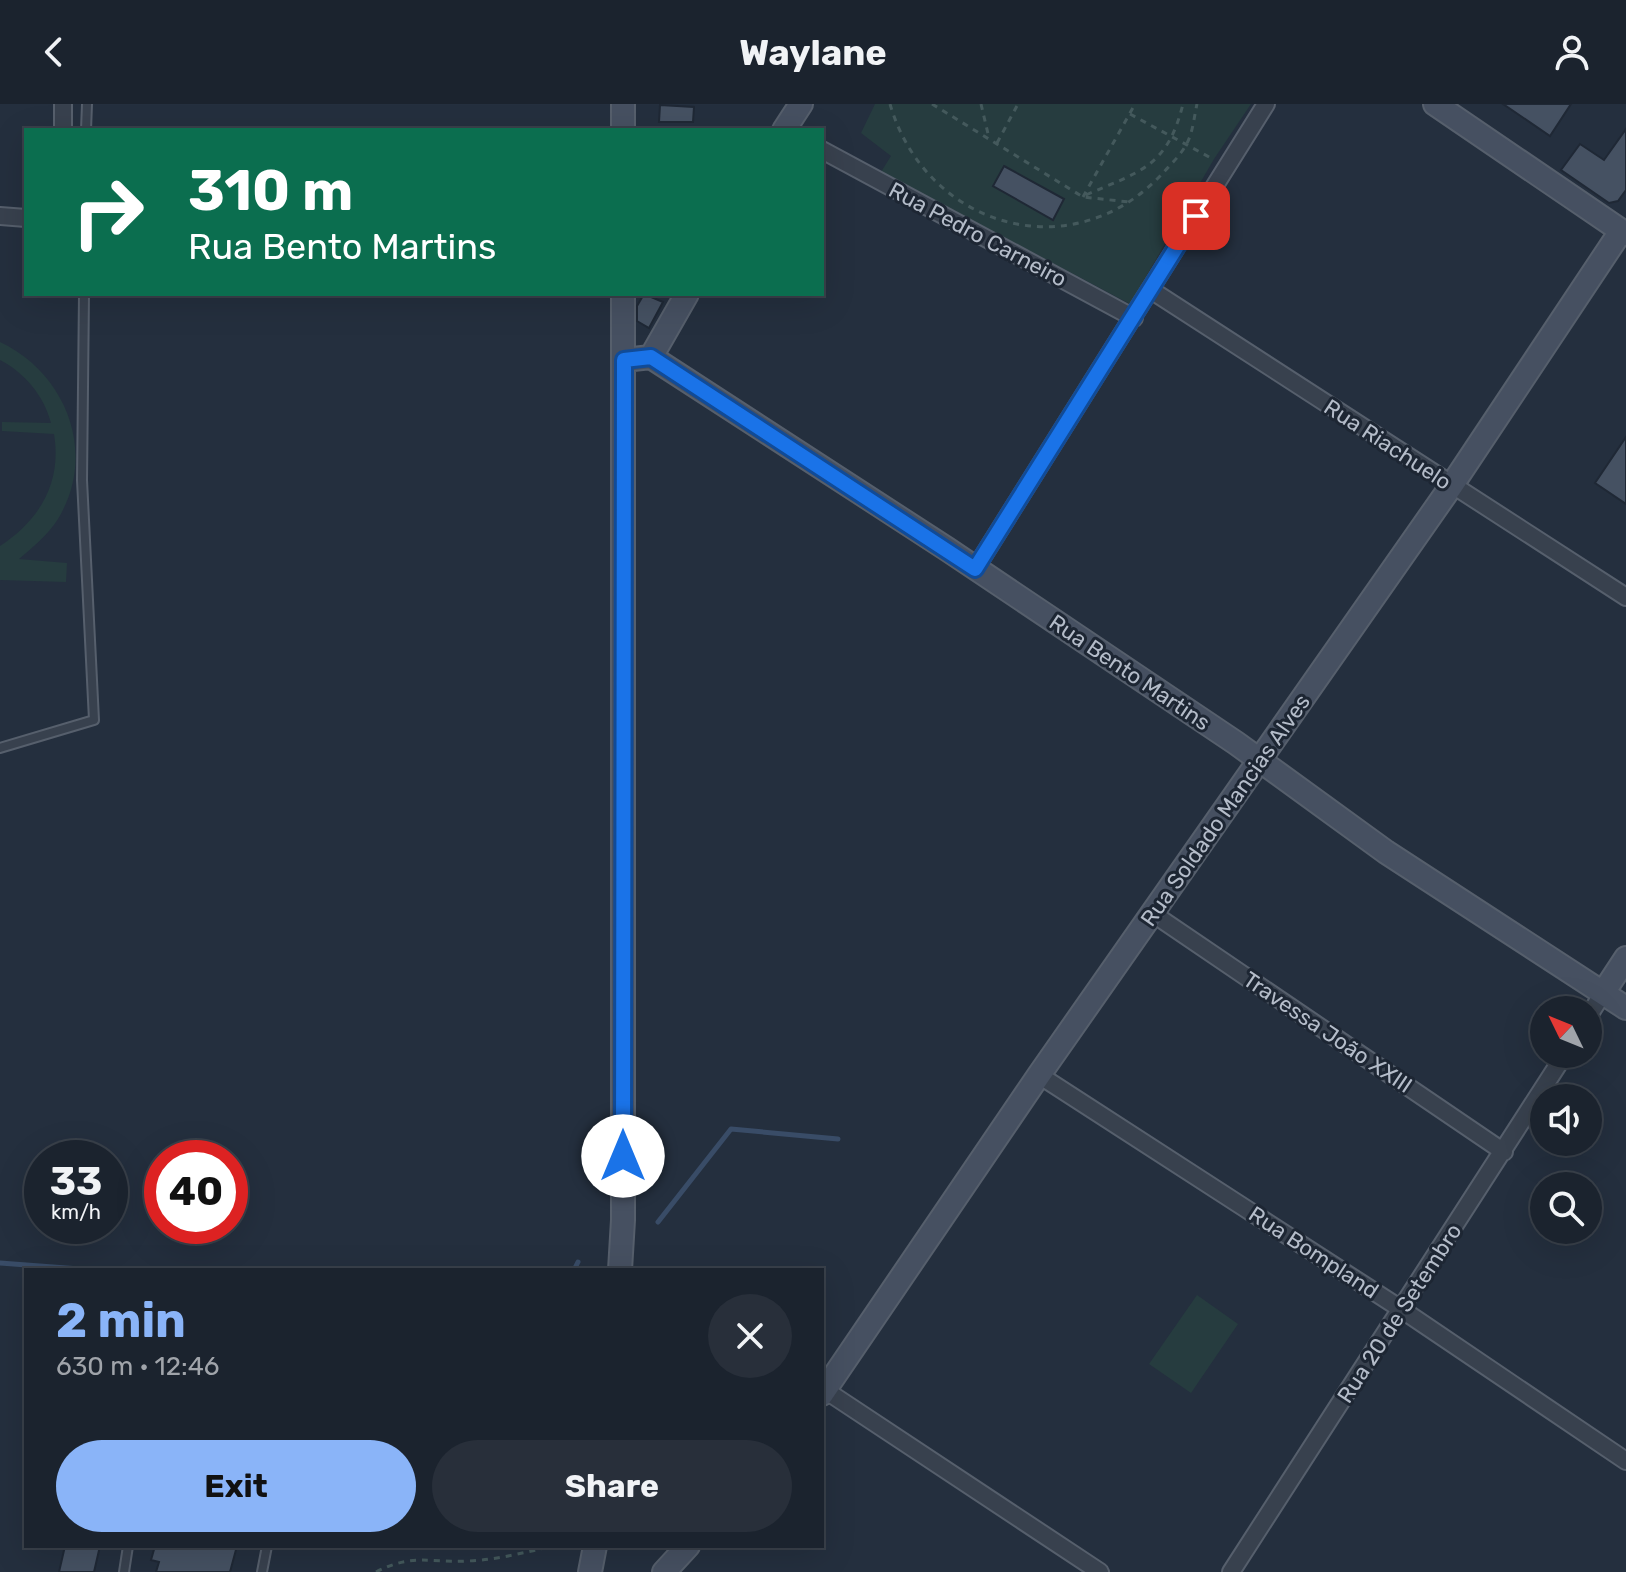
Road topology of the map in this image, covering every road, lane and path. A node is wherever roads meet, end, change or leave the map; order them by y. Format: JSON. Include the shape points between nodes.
{"nodes":[{"id":1,"x":63,"y":104,"type":"edge"},
{"id":2,"x":87,"y":104,"type":"edge"},
{"id":3,"x":623,"y":104,"type":"edge"},
{"id":4,"x":801,"y":104,"type":"edge"},
{"id":5,"x":890,"y":104,"type":"edge"},
{"id":6,"x":932,"y":104,"type":"edge"},
{"id":7,"x":981,"y":104,"type":"edge"},
{"id":8,"x":1018,"y":104,"type":"edge"},
{"id":9,"x":1135,"y":104,"type":"edge"},
{"id":10,"x":1183,"y":104,"type":"edge"},
{"id":11,"x":1197,"y":104,"type":"edge"},
{"id":12,"x":1266,"y":104,"type":"edge"},
{"id":13,"x":1435,"y":104,"type":"edge"},
{"id":14,"x":1130,"y":114,"type":"junction"},
{"id":15,"x":63,"y":128,"type":"edge"},
{"id":16,"x":86,"y":128,"type":"edge"},
{"id":17,"x":623,"y":128,"type":"edge"},
{"id":18,"x":786,"y":128,"type":"edge"},
{"id":19,"x":1172,"y":136,"type":"junction"},
{"id":20,"x":997,"y":144,"type":"junction"},
{"id":21,"x":1186,"y":145,"type":"junction"},
{"id":22,"x":824,"y":151,"type":"edge"},
{"id":23,"x":1226,"y":167,"type":"junction"},
{"id":24,"x":1083,"y":197,"type":"junction"},
{"id":25,"x":1129,"y":202,"type":"junction"},
{"id":26,"x":0,"y":216,"type":"edge"},
{"id":27,"x":24,"y":218,"type":"edge"},
{"id":28,"x":1624,"y":230,"type":"edge"},
{"id":29,"x":1151,"y":290,"type":"junction"},
{"id":30,"x":84,"y":296,"type":"edge"},
{"id":31,"x":623,"y":296,"type":"edge"},
{"id":32,"x":686,"y":296,"type":"edge"},
{"id":33,"x":1134,"y":318,"type":"junction"},
{"id":34,"x":651,"y":357,"type":"junction"},
{"id":35,"x":624,"y":360,"type":"junction"},
{"id":36,"x":1452,"y":485,"type":"junction"},
{"id":37,"x":975,"y":569,"type":"junction"},
{"id":38,"x":1626,"y":597,"type":"edge"},
{"id":39,"x":0,"y":748,"type":"edge"},
{"id":40,"x":1260,"y":761,"type":"junction"},
{"id":41,"x":1152,"y":913,"type":"junction"},
{"id":42,"x":1626,"y":958,"type":"edge"},
{"id":43,"x":1603,"y":993,"type":"junction"},
{"id":44,"x":1601,"y":996,"type":"edge"},
{"id":45,"x":1626,"y":1008,"type":"edge"},
{"id":46,"x":1556,"y":1068,"type":"edge"},
{"id":47,"x":1039,"y":1075,"type":"junction"},
{"id":48,"x":1504,"y":1152,"type":"junction"},
{"id":49,"x":620,"y":1268,"type":"edge"},
{"id":50,"x":1401,"y":1309,"type":"junction"},
{"id":51,"x":824,"y":1392,"type":"edge"},
{"id":52,"x":1626,"y":1461,"type":"edge"},
{"id":53,"x":128,"y":1548,"type":"edge"},
{"id":54,"x":267,"y":1548,"type":"edge"},
{"id":55,"x":545,"y":1548,"type":"edge"},
{"id":56,"x":595,"y":1548,"type":"edge"},
{"id":57,"x":686,"y":1548,"type":"edge"},
{"id":58,"x":124,"y":1572,"type":"edge"},
{"id":59,"x":262,"y":1572,"type":"edge"},
{"id":60,"x":376,"y":1572,"type":"edge"},
{"id":61,"x":590,"y":1572,"type":"edge"},
{"id":62,"x":664,"y":1572,"type":"edge"},
{"id":63,"x":1100,"y":1572,"type":"edge"},
{"id":64,"x":1231,"y":1572,"type":"edge"}],
"edges":[{"from":1,"to":15,"type":"street"},
{"from":2,"to":16,"type":"lane"},
{"from":3,"to":17,"type":"street"},
{"from":4,"to":18,"type":"street"},
{"from":5,"to":25,"type":"path","via":[[915,160],[935,183],[985,215],[1014,224],[1073,224]]},
{"from":6,"to":20,"type":"path"},
{"from":7,"to":20,"type":"path","via":[[986,132]]},
{"from":8,"to":20,"type":"path"},
{"from":9,"to":14,"type":"path"},
{"from":10,"to":19,"type":"path"},
{"from":11,"to":21,"type":"path"},
{"from":12,"to":23,"type":"street"},
{"from":13,"to":28,"type":"street"},
{"from":14,"to":19,"type":"path"},
{"from":14,"to":24,"type":"path"},
{"from":19,"to":21,"type":"path"},
{"from":19,"to":24,"type":"path","via":[[1157,159],[1132,178]]},
{"from":20,"to":24,"type":"path"},
{"from":21,"to":23,"type":"path"},
{"from":21,"to":25,"type":"path"},
{"from":22,"to":33,"type":"street","name":"Rua Pedro Carneiro"},
{"from":23,"to":29,"type":"street"},
{"from":24,"to":25,"type":"path"},
{"from":26,"to":27,"type":"street"},
{"from":28,"to":36,"type":"street","name":"Rua Soldado Mancias Alves"},
{"from":29,"to":33,"type":"street"},
{"from":29,"to":36,"type":"street","name":"Rua Riachuelo"},
{"from":30,"to":39,"type":"lane","via":[[82,480],[94,720]]},
{"from":31,"to":35,"type":"street"},
{"from":32,"to":34,"type":"street"},
{"from":33,"to":37,"type":"street"},
{"from":34,"to":35,"type":"street"},
{"from":34,"to":37,"type":"street","name":"Rua Bento Martins"},
{"from":35,"to":49,"type":"street"},
{"from":36,"to":38,"type":"street","name":"Rua Riachuelo"},
{"from":36,"to":40,"type":"street","name":"Rua Soldado Mancias Alves"},
{"from":37,"to":40,"type":"street","name":"Rua Bento Martins"},
{"from":40,"to":41,"type":"street","name":"Rua Soldado Mancias Alves"},
{"from":40,"to":43,"type":"street","name":"Rua Bento Martins","via":[[1386,852]]},
{"from":41,"to":47,"type":"street","name":"Rua Soldado Mancias Alves"},
{"from":41,"to":48,"type":"street","name":"Travessa João XXIII"},
{"from":42,"to":43,"type":"street"},
{"from":43,"to":44,"type":"street"},
{"from":43,"to":45,"type":"street","name":"Rua Bento Martins"},
{"from":46,"to":48,"type":"street","name":"Rua 20 de Setembro"},
{"from":47,"to":50,"type":"street","name":"Rua Bompland"},
{"from":47,"to":51,"type":"street","name":"Rua Soldado Mancias Alves"},
{"from":48,"to":50,"type":"street","name":"Rua 20 de Setembro"},
{"from":50,"to":52,"type":"street","name":"Rua Bompland"},
{"from":50,"to":64,"type":"street","name":"Rua 20 de Setembro"},
{"from":51,"to":63,"type":"street"},
{"from":53,"to":58,"type":"lane"},
{"from":54,"to":59,"type":"lane"},
{"from":55,"to":60,"type":"path","via":[[465,1562],[395,1562]]},
{"from":56,"to":61,"type":"street"},
{"from":57,"to":62,"type":"street"}]}
